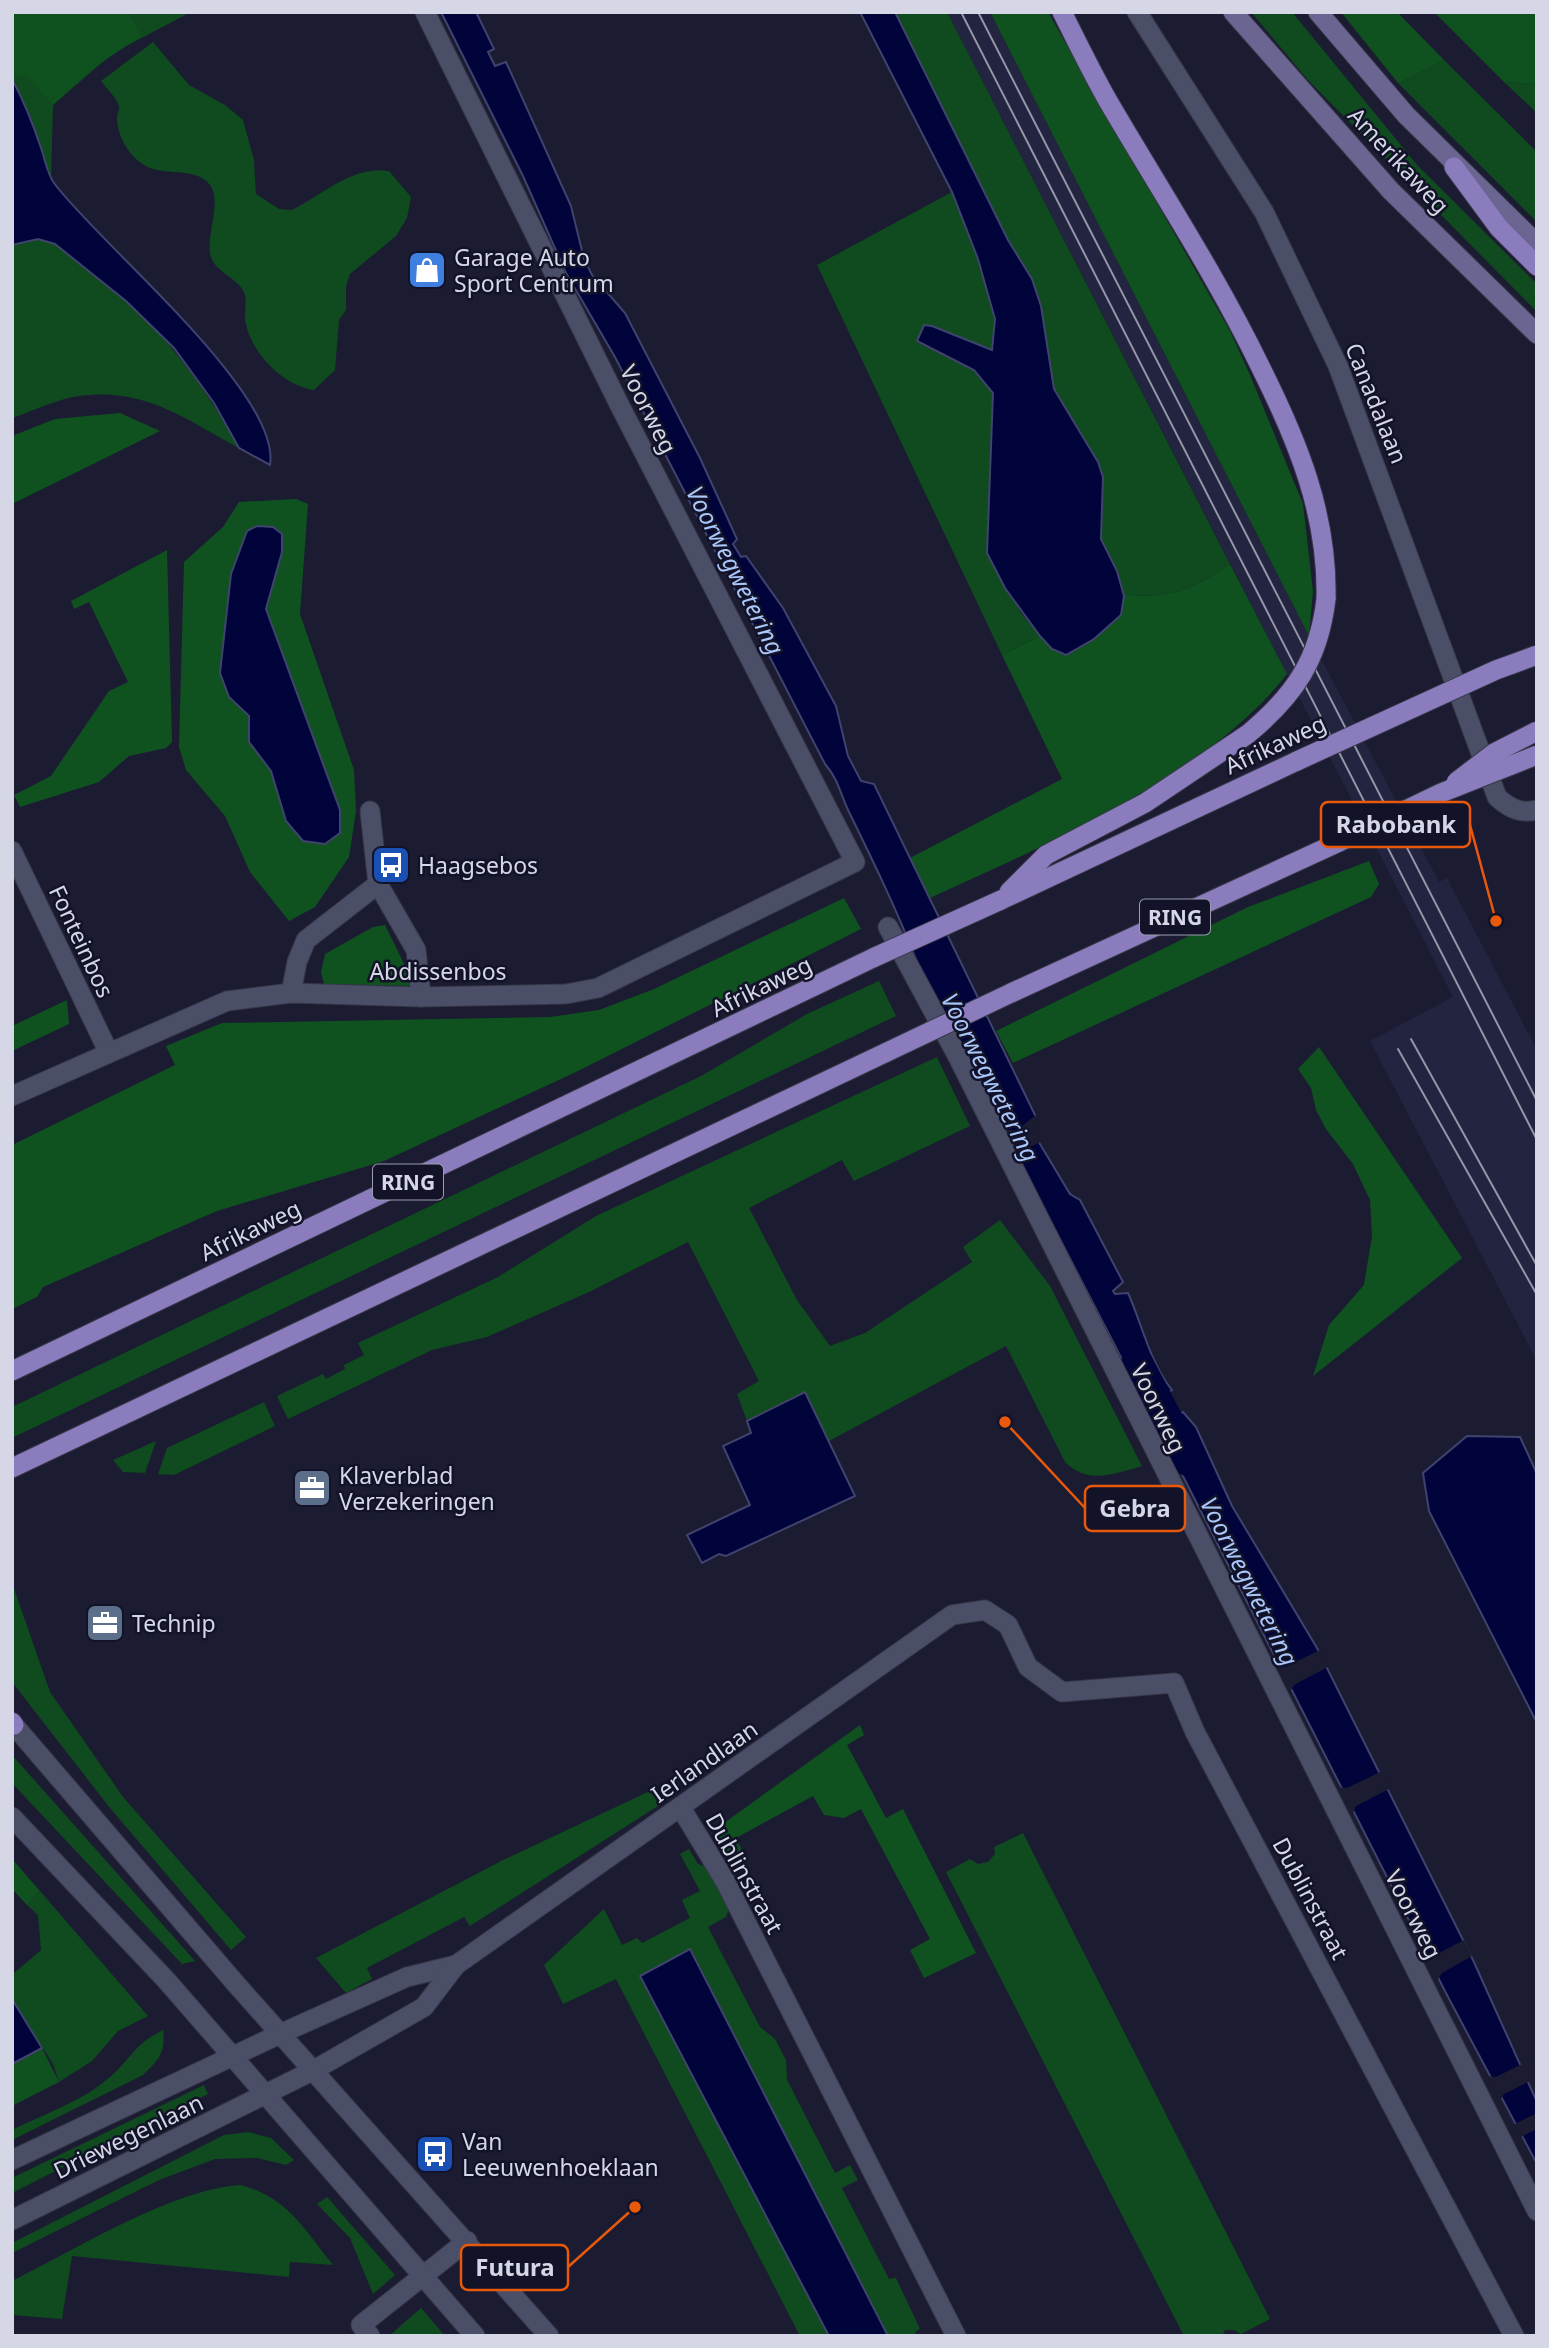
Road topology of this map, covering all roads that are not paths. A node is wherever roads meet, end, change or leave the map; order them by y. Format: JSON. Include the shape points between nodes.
{"nodes":[{"id":1,"x":425,"y":12,"type":"edge"},
{"id":2,"x":1062,"y":12,"type":"edge"},
{"id":3,"x":1137,"y":12,"type":"edge"},
{"id":4,"x":1233,"y":12,"type":"edge"},
{"id":5,"x":1318,"y":12,"type":"edge"},
{"id":6,"x":1454,"y":167,"type":"junction"},
{"id":7,"x":1537,"y":244,"type":"edge"},
{"id":8,"x":1537,"y":266,"type":"edge"},
{"id":9,"x":1537,"y":334,"type":"edge"},
{"id":10,"x":1537,"y":655,"type":"edge"},
{"id":11,"x":1537,"y":731,"type":"edge"},
{"id":12,"x":1537,"y":755,"type":"edge"},
{"id":13,"x":1441,"y":793,"type":"junction"},
{"id":14,"x":1537,"y":810,"type":"edge"},
{"id":15,"x":370,"y":811,"type":"dead end"},
{"id":16,"x":12,"y":851,"type":"edge"},
{"id":17,"x":855,"y":862,"type":"joint"},
{"id":18,"x":378,"y":884,"type":"junction"},
{"id":19,"x":1001,"y":900,"type":"junction"},
{"id":20,"x":888,"y":927,"type":"dead end"},
{"id":21,"x":291,"y":993,"type":"junction"},
{"id":22,"x":421,"y":996,"type":"junction"},
{"id":23,"x":108,"y":1051,"type":"junction"},
{"id":24,"x":12,"y":1096,"type":"edge"},
{"id":25,"x":12,"y":1371,"type":"edge"},
{"id":26,"x":12,"y":1468,"type":"edge"},
{"id":27,"x":985,"y":1610,"type":"joint"},
{"id":28,"x":13,"y":1723,"type":"edge"},
{"id":29,"x":681,"y":1808,"type":"junction"},
{"id":30,"x":12,"y":1817,"type":"edge"},
{"id":31,"x":456,"y":1965,"type":"junction"},
{"id":32,"x":282,"y":2033,"type":"junction"},
{"id":33,"x":230,"y":2056,"type":"junction"},
{"id":34,"x":314,"y":2070,"type":"junction"},
{"id":35,"x":264,"y":2095,"type":"junction"},
{"id":36,"x":12,"y":2160,"type":"edge"},
{"id":37,"x":1537,"y":2211,"type":"edge"},
{"id":38,"x":12,"y":2220,"type":"edge"},
{"id":39,"x":467,"y":2241,"type":"junction"},
{"id":40,"x":423,"y":2278,"type":"junction"},
{"id":41,"x":370,"y":2336,"type":"edge"},
{"id":42,"x":475,"y":2336,"type":"edge"},
{"id":43,"x":549,"y":2336,"type":"edge"},
{"id":44,"x":956,"y":2336,"type":"edge"},
{"id":45,"x":1514,"y":2336,"type":"edge"}],
"edges":[{"from":1,"to":17,"type":"street","name":"Voorweg","via":[[620,406]]},
{"from":2,"to":19,"type":"main road","bridge":true,"via":[[1107,99],[1225,294],[1285,416],[1320,514],[1327,559],[1326,599],[1322,633],[1310,661],[1287,696],[1248,734],[1145,803],[1045,855]]},
{"from":3,"to":14,"type":"street","name":"Canadalaan","via":[[1264,212],[1338,366],[1497,797],[1520,811]]},
{"from":4,"to":9,"type":"main road","name":"Amerikaweg","via":[[1391,191]]},
{"from":5,"to":6,"type":"main road","name":"Amerikaweg"},
{"from":6,"to":7,"type":"main road","name":"Amerikaweg"},
{"from":6,"to":8,"type":"main road","via":[[1499,228]]},
{"from":10,"to":19,"type":"main road","name":"Afrikaweg","number":"RING","bridge":true,"via":[[1484,675]]},
{"from":11,"to":13,"type":"main road","bridge":true,"via":[[1494,753]]},
{"from":12,"to":13,"type":"main road","number":"RING","bridge":true},
{"from":13,"to":26,"type":"main road","number":"RING","bridge":true},
{"from":15,"to":18,"type":"street"},
{"from":16,"to":23,"type":"street","name":"Fonteinbos"},
{"from":17,"to":22,"type":"street","name":"Abdissenbos","via":[[598,988],[566,994]]},
{"from":18,"to":21,"type":"street","via":[[306,940]]},
{"from":18,"to":22,"type":"street","via":[[416,950]]},
{"from":19,"to":25,"type":"main road","name":"Afrikaweg","number":"RING","bridge":true},
{"from":20,"to":37,"type":"street","name":"Voorweg","via":[[958,1057]]},
{"from":21,"to":22,"type":"street","name":"Abdissenbos"},
{"from":21,"to":23,"type":"street","name":"Abdissenbos","via":[[227,1001]]},
{"from":23,"to":24,"type":"street","name":"Abdissenbos"},
{"from":27,"to":29,"type":"street","name":"Ierlandlaan","via":[[952,1615]]},
{"from":27,"to":45,"type":"street","name":"Dublinstraat","via":[[1008,1625],[1028,1667],[1062,1692],[1174,1683],[1195,1731]]},
{"from":28,"to":32,"type":"street"},
{"from":29,"to":31,"type":"street","name":"Ierlandlaan"},
{"from":29,"to":44,"type":"street","name":"Dublinstraat","via":[[725,1881]]},
{"from":30,"to":33,"type":"street"},
{"from":31,"to":32,"type":"street","name":"Ierlandlaan","via":[[407,1977]]},
{"from":31,"to":34,"type":"street","name":"Ierlandlaan","via":[[424,2007]]},
{"from":32,"to":33,"type":"street","name":"Driewegenlaan"},
{"from":32,"to":34,"type":"street"},
{"from":33,"to":35,"type":"street"},
{"from":33,"to":36,"type":"street","name":"Driewegenlaan"},
{"from":34,"to":35,"type":"street","name":"Driewegenlaan"},
{"from":34,"to":39,"type":"street"},
{"from":35,"to":38,"type":"street","name":"Driewegenlaan"},
{"from":35,"to":40,"type":"street"},
{"from":39,"to":40,"type":"street"},
{"from":39,"to":43,"type":"street"},
{"from":40,"to":41,"type":"street","via":[[361,2325]]},
{"from":40,"to":42,"type":"street"}]}
